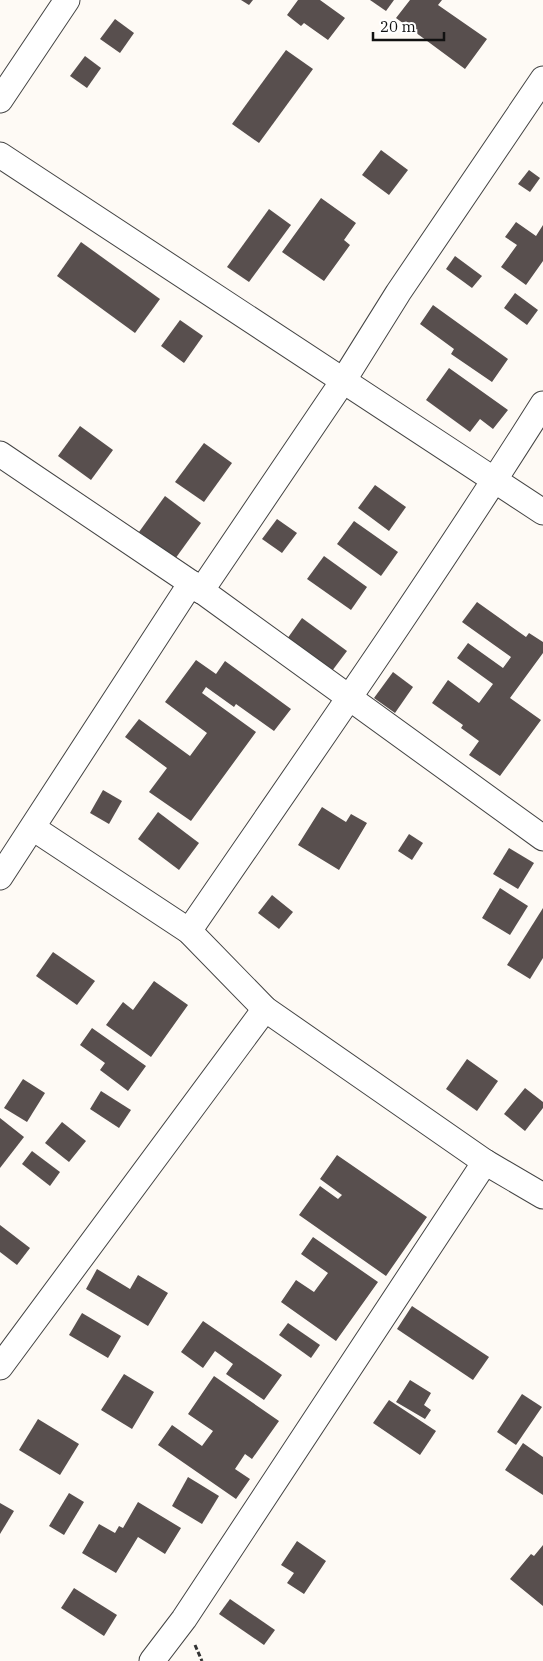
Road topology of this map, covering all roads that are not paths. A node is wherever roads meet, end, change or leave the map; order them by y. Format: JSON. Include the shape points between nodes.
{"nodes":[{"id":1,"x":66,"y":0,"type":"edge"},
{"id":2,"x":543,"y":79,"type":"edge"},
{"id":3,"x":0,"y":100,"type":"edge"},
{"id":4,"x":0,"y":155,"type":"edge"},
{"id":5,"x":342,"y":381,"type":"junction"},
{"id":6,"x":543,"y":404,"type":"edge"},
{"id":7,"x":0,"y":454,"type":"edge"},
{"id":8,"x":494,"y":481,"type":"junction"},
{"id":9,"x":543,"y":512,"type":"edge"},
{"id":10,"x":196,"y":587,"type":"junction"},
{"id":11,"x":349,"y":698,"type":"junction"},
{"id":12,"x":33,"y":828,"type":"junction"},
{"id":13,"x":543,"y":838,"type":"edge"},
{"id":14,"x":0,"y":877,"type":"edge"},
{"id":15,"x":189,"y":931,"type":"junction"},
{"id":16,"x":264,"y":1009,"type":"junction"},
{"id":17,"x":485,"y":1162,"type":"junction"},
{"id":18,"x":543,"y":1196,"type":"edge"},
{"id":19,"x":0,"y":1368,"type":"edge"},
{"id":20,"x":152,"y":1661,"type":"edge"}],
"edges":[{"from":1,"to":3,"type":"street"},
{"from":2,"to":5,"type":"street"},
{"from":4,"to":5,"type":"street"},
{"from":5,"to":8,"type":"street"},
{"from":5,"to":10,"type":"street"},
{"from":6,"to":8,"type":"street"},
{"from":7,"to":10,"type":"street"},
{"from":8,"to":9,"type":"street"},
{"from":8,"to":11,"type":"street"},
{"from":10,"to":11,"type":"street"},
{"from":10,"to":12,"type":"street"},
{"from":11,"to":13,"type":"street"},
{"from":11,"to":15,"type":"street"},
{"from":12,"to":14,"type":"street"},
{"from":12,"to":15,"type":"street"},
{"from":15,"to":16,"type":"street"},
{"from":16,"to":17,"type":"street"},
{"from":16,"to":19,"type":"street"},
{"from":17,"to":18,"type":"street"},
{"from":17,"to":20,"type":"street","via":[[184,1619]]}]}
